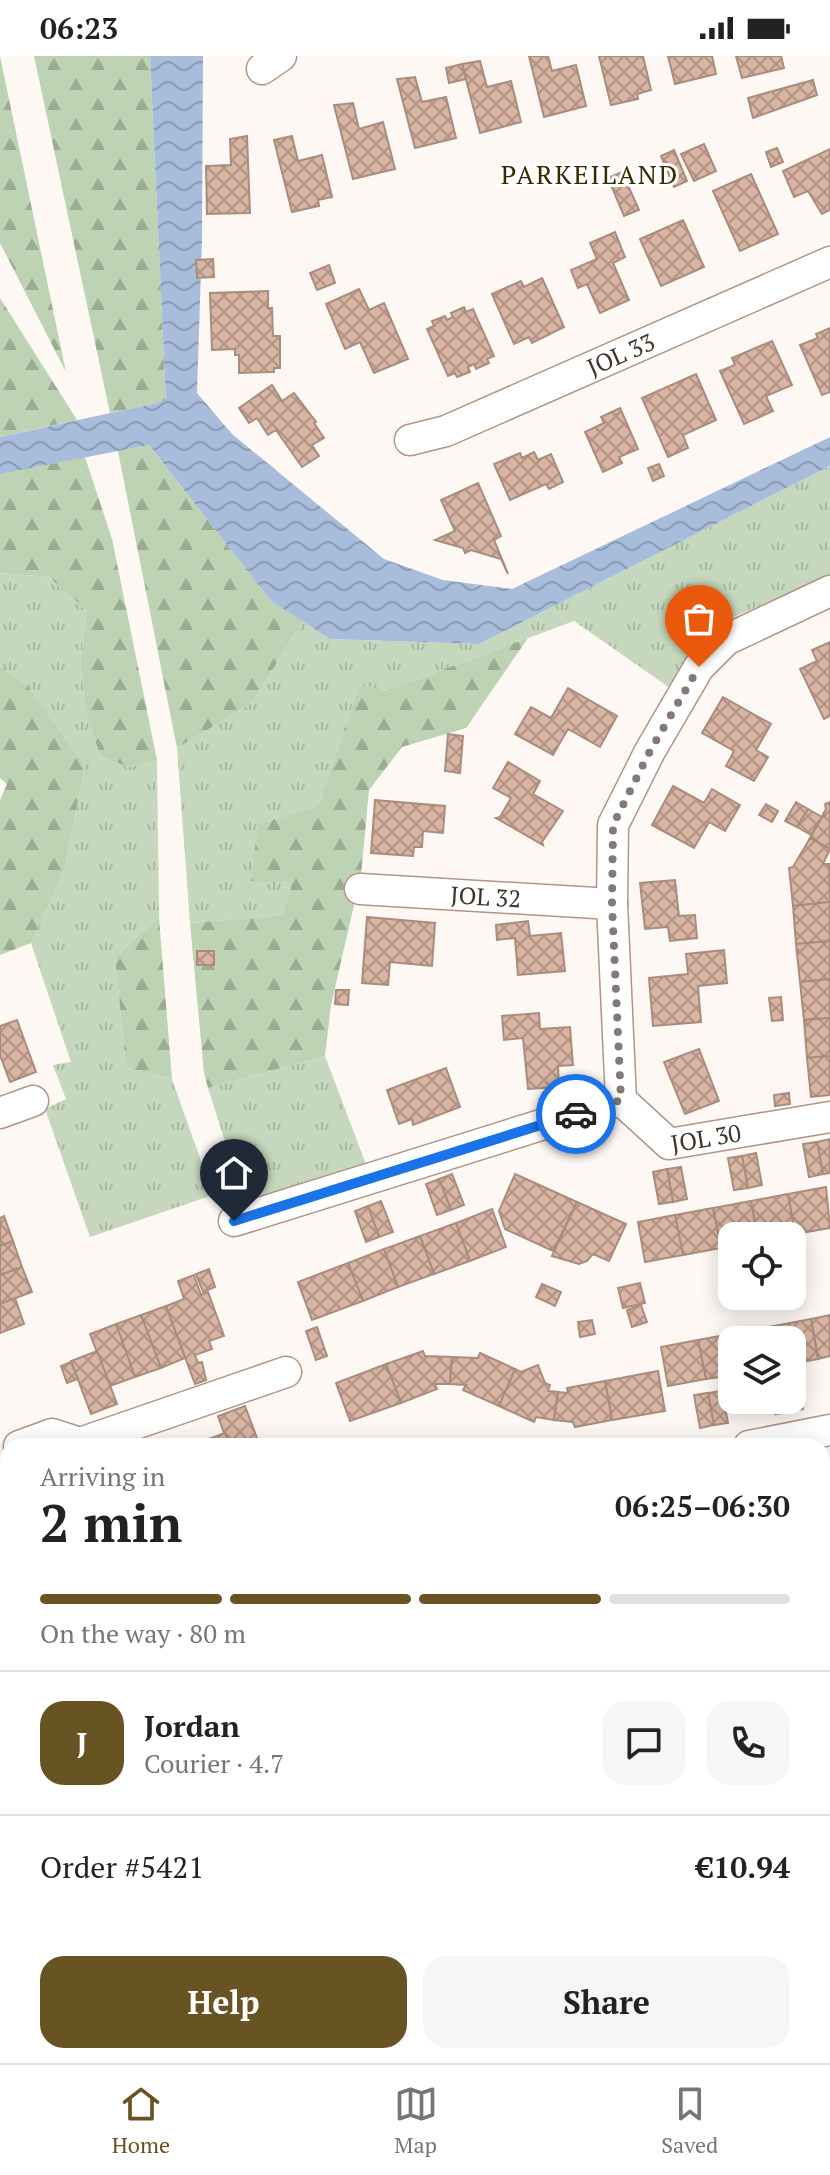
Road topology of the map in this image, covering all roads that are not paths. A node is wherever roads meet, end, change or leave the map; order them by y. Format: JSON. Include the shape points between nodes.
{"nodes":[{"id":1,"x":830,"y":262,"type":"edge"},
{"id":2,"x":410,"y":440,"type":"dead end"},
{"id":3,"x":830,"y":591,"type":"edge"},
{"id":4,"x":360,"y":889,"type":"dead end"},
{"id":5,"x":612,"y":904,"type":"junction"},
{"id":6,"x":621,"y":1100,"type":"junction"},
{"id":7,"x":33,"y":1101,"type":"dead end"},
{"id":8,"x":0,"y":1113,"type":"edge"},
{"id":9,"x":830,"y":1117,"type":"edge"},
{"id":10,"x":234,"y":1221,"type":"dead end"},
{"id":11,"x":286,"y":1372,"type":"dead end"},
{"id":12,"x":830,"y":1430,"type":"edge"},
{"id":13,"x":41,"y":1438,"type":"edge"},
{"id":14,"x":64,"y":1438,"type":"edge"},
{"id":15,"x":95,"y":1438,"type":"edge"},
{"id":16,"x":790,"y":1438,"type":"edge"}],
"edges":[{"from":1,"to":2,"type":"street","name":"JOL 33","via":[[446,431]]},
{"from":3,"to":5,"type":"street","via":[[726,640],[699,667],[613,825]]},
{"from":4,"to":5,"type":"street","name":"JOL 32"},
{"from":5,"to":6,"type":"street"},
{"from":6,"to":9,"type":"street","name":"JOL 30","via":[[669,1144]]},
{"from":6,"to":10,"type":"street"},
{"from":7,"to":8,"type":"street"},
{"from":11,"to":15,"type":"street"},
{"from":12,"to":16,"type":"street"},
{"from":13,"to":14,"type":"street"}]}
